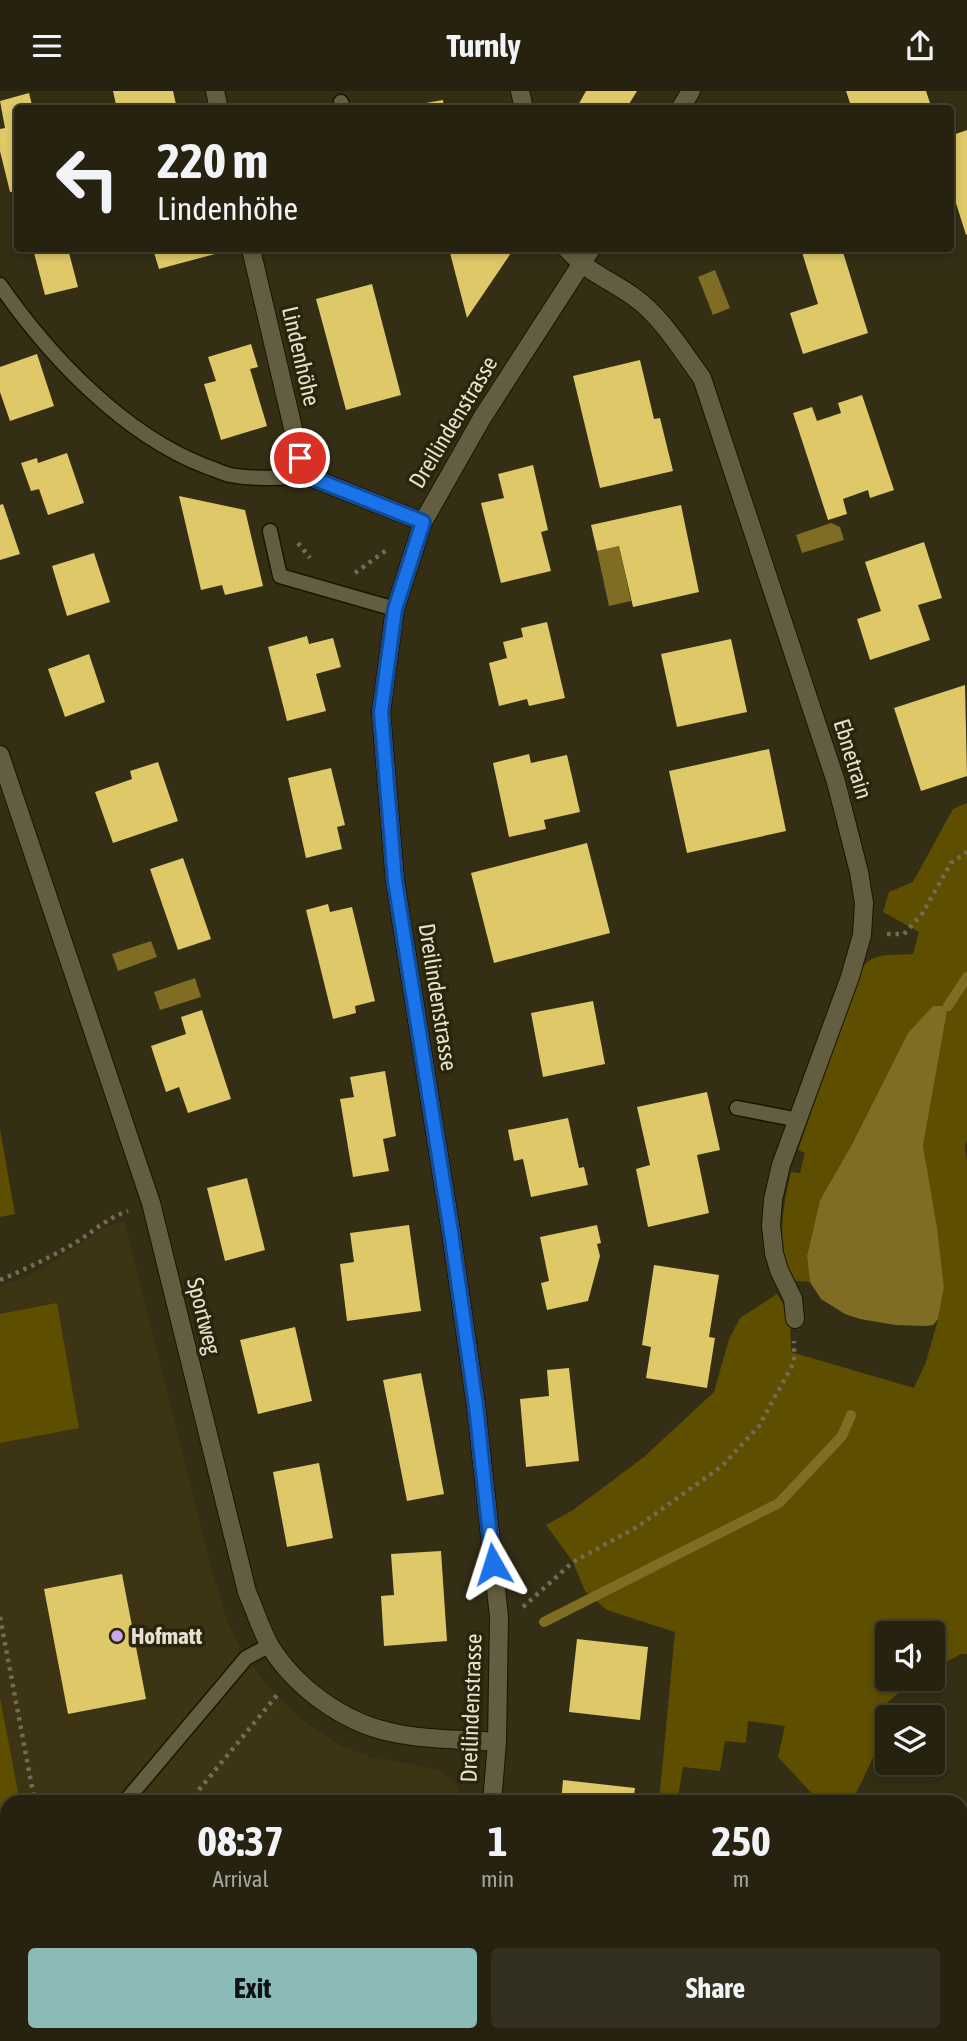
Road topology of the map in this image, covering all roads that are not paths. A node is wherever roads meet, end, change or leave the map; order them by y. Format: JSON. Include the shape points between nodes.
{"nodes":[{"id":1,"x":252,"y":252,"type":"edge"},
{"id":2,"x":570,"y":252,"type":"edge"},
{"id":3,"x":589,"y":252,"type":"edge"},
{"id":4,"x":581,"y":265,"type":"junction"},
{"id":5,"x":0,"y":285,"type":"edge"},
{"id":6,"x":310,"y":477,"type":"junction"},
{"id":7,"x":423,"y":522,"type":"junction"},
{"id":8,"x":270,"y":531,"type":"dead end"},
{"id":9,"x":395,"y":609,"type":"junction"},
{"id":10,"x":0,"y":755,"type":"edge"},
{"id":11,"x":737,"y":1108,"type":"dead end"},
{"id":12,"x":799,"y":1120,"type":"junction"},
{"id":13,"x":795,"y":1319,"type":"road end"},
{"id":14,"x":270,"y":1645,"type":"junction"},
{"id":15,"x":497,"y":1742,"type":"junction"},
{"id":16,"x":131,"y":1795,"type":"edge"},
{"id":17,"x":493,"y":1795,"type":"edge"}],
"edges":[{"from":1,"to":6,"type":"street","name":"Lindenhöhe","via":[[300,458]]},
{"from":2,"to":4,"type":"street","name":"Ebnetrain"},
{"from":3,"to":4,"type":"street","name":"Dreilindenstrasse"},
{"from":4,"to":7,"type":"street","name":"Dreilindenstrasse","via":[[482,418]]},
{"from":4,"to":12,"type":"street","name":"Ebnetrain","via":[[635,298],[667,330],[702,378],[836,782],[861,882],[862,935]]},
{"from":5,"to":6,"type":"lane","via":[[24,320],[84,384],[158,443],[230,475]]},
{"from":6,"to":7,"type":"street"},
{"from":7,"to":9,"type":"street","name":"Dreilindenstrasse"},
{"from":8,"to":9,"type":"lane","via":[[280,576]]},
{"from":9,"to":15,"type":"street","name":"Dreilindenstrasse","via":[[381,712],[395,881],[476,1406],[499,1617]]},
{"from":10,"to":14,"type":"street","name":"Sportweg","via":[[151,1203],[247,1592]]},
{"from":11,"to":12,"type":"lane"},
{"from":12,"to":13,"type":"street","name":"Ebnetrain","via":[[782,1165],[771,1225],[774,1253],[793,1299]]},
{"from":14,"to":15,"type":"street","name":"Sportweg","via":[[305,1689],[372,1728]]},
{"from":14,"to":16,"type":"lane","via":[[246,1658]]},
{"from":15,"to":17,"type":"street","name":"Dreilindenstrasse"}]}
